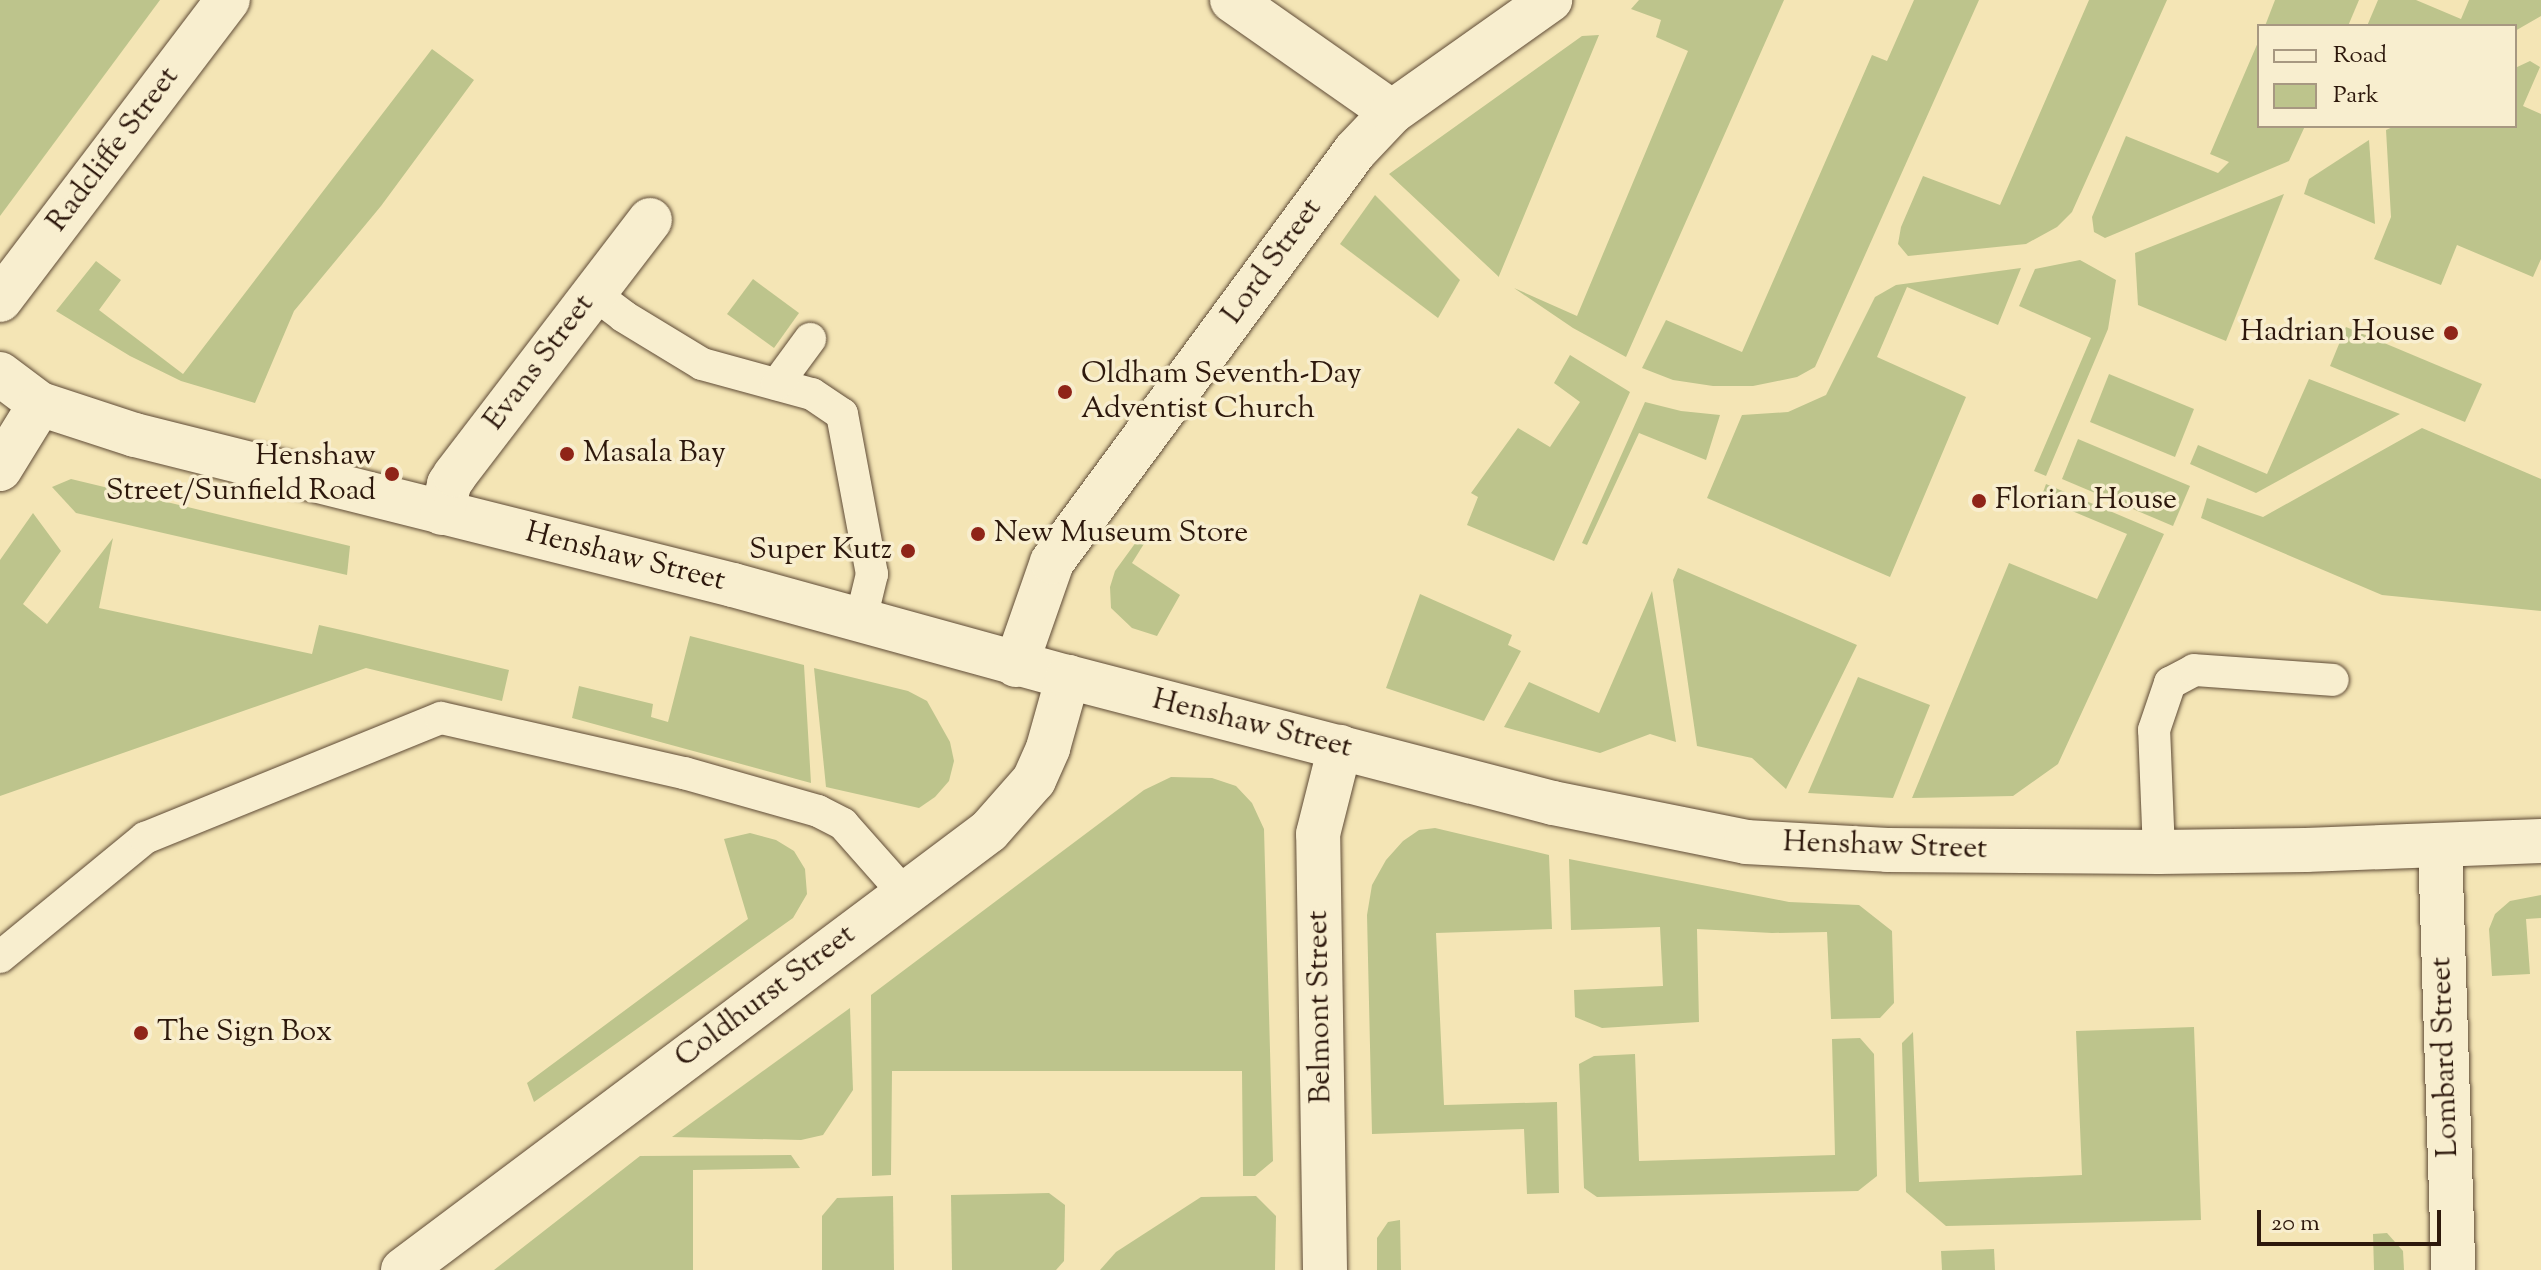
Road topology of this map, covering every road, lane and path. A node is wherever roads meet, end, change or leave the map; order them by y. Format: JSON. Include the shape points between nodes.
{"nodes":[{"id":1,"x":228,"y":0,"type":"edge"},
{"id":2,"x":1232,"y":0,"type":"edge"},
{"id":3,"x":1550,"y":0,"type":"edge"},
{"id":4,"x":1392,"y":112,"type":"junction"},
{"id":5,"x":650,"y":220,"type":"dead end"},
{"id":6,"x":593,"y":293,"type":"junction"},
{"id":7,"x":0,"y":300,"type":"edge"},
{"id":8,"x":810,"y":339,"type":"dead end"},
{"id":9,"x":0,"y":374,"type":"edge"},
{"id":10,"x":777,"y":384,"type":"junction"},
{"id":11,"x":40,"y":404,"type":"junction"},
{"id":12,"x":0,"y":469,"type":"edge"},
{"id":13,"x":442,"y":513,"type":"junction"},
{"id":14,"x":861,"y":619,"type":"junction"},
{"id":15,"x":1016,"y":665,"type":"junction"},
{"id":16,"x":1068,"y":677,"type":"junction"},
{"id":17,"x":2333,"y":680,"type":"dead end"},
{"id":18,"x":1340,"y":747,"type":"junction"},
{"id":19,"x":2541,"y":841,"type":"edge"},
{"id":20,"x":2440,"y":845,"type":"junction"},
{"id":21,"x":2159,"y":852,"type":"junction"},
{"id":22,"x":904,"y":893,"type":"junction"},
{"id":23,"x":0,"y":957,"type":"edge"},
{"id":24,"x":403,"y":1270,"type":"edge"},
{"id":25,"x":1325,"y":1270,"type":"edge"},
{"id":26,"x":2453,"y":1270,"type":"edge"}],
"edges":[{"from":1,"to":7,"type":"street","name":"Radcliffe Street"},
{"from":2,"to":4,"type":"street"},
{"from":3,"to":4,"type":"street","name":"Lord Street"},
{"from":4,"to":15,"type":"street","name":"Lord Street","via":[[1355,151],[1052,562]]},
{"from":5,"to":6,"type":"street","name":"Evans Street"},
{"from":6,"to":10,"type":"lane","via":[[702,364]]},
{"from":6,"to":13,"type":"street","name":"Evans Street","via":[[449,484]]},
{"from":8,"to":10,"type":"lane"},
{"from":9,"to":11,"type":"street","name":"Henshaw Street"},
{"from":10,"to":14,"type":"lane","via":[[812,394],[842,414],[872,574]]},
{"from":11,"to":12,"type":"street"},
{"from":11,"to":13,"type":"street","name":"Henshaw Street","via":[[135,435]]},
{"from":13,"to":14,"type":"street","name":"Henshaw Street"},
{"from":14,"to":15,"type":"street","name":"Henshaw Street"},
{"from":15,"to":16,"type":"street","name":"Henshaw Street"},
{"from":16,"to":18,"type":"street","name":"Henshaw Street"},
{"from":16,"to":22,"type":"street","name":"Coldhurst Street","via":[[1034,780],[989,831]]},
{"from":17,"to":21,"type":"lane","via":[[2194,670],[2170,683],[2154,730]]},
{"from":18,"to":21,"type":"street","name":"Henshaw Street","via":[[1553,803],[1746,842],[1887,850]]},
{"from":18,"to":25,"type":"street","name":"Belmont Street","via":[[1318,834]]},
{"from":19,"to":20,"type":"street","name":"Henshaw Street"},
{"from":20,"to":21,"type":"street","name":"Henshaw Street"},
{"from":20,"to":26,"type":"street","name":"Lombard Street"},
{"from":22,"to":23,"type":"lane","via":[[843,824],[818,811],[684,773],[441,718],[145,838]]},
{"from":22,"to":24,"type":"street","name":"Coldhurst Street"}]}
